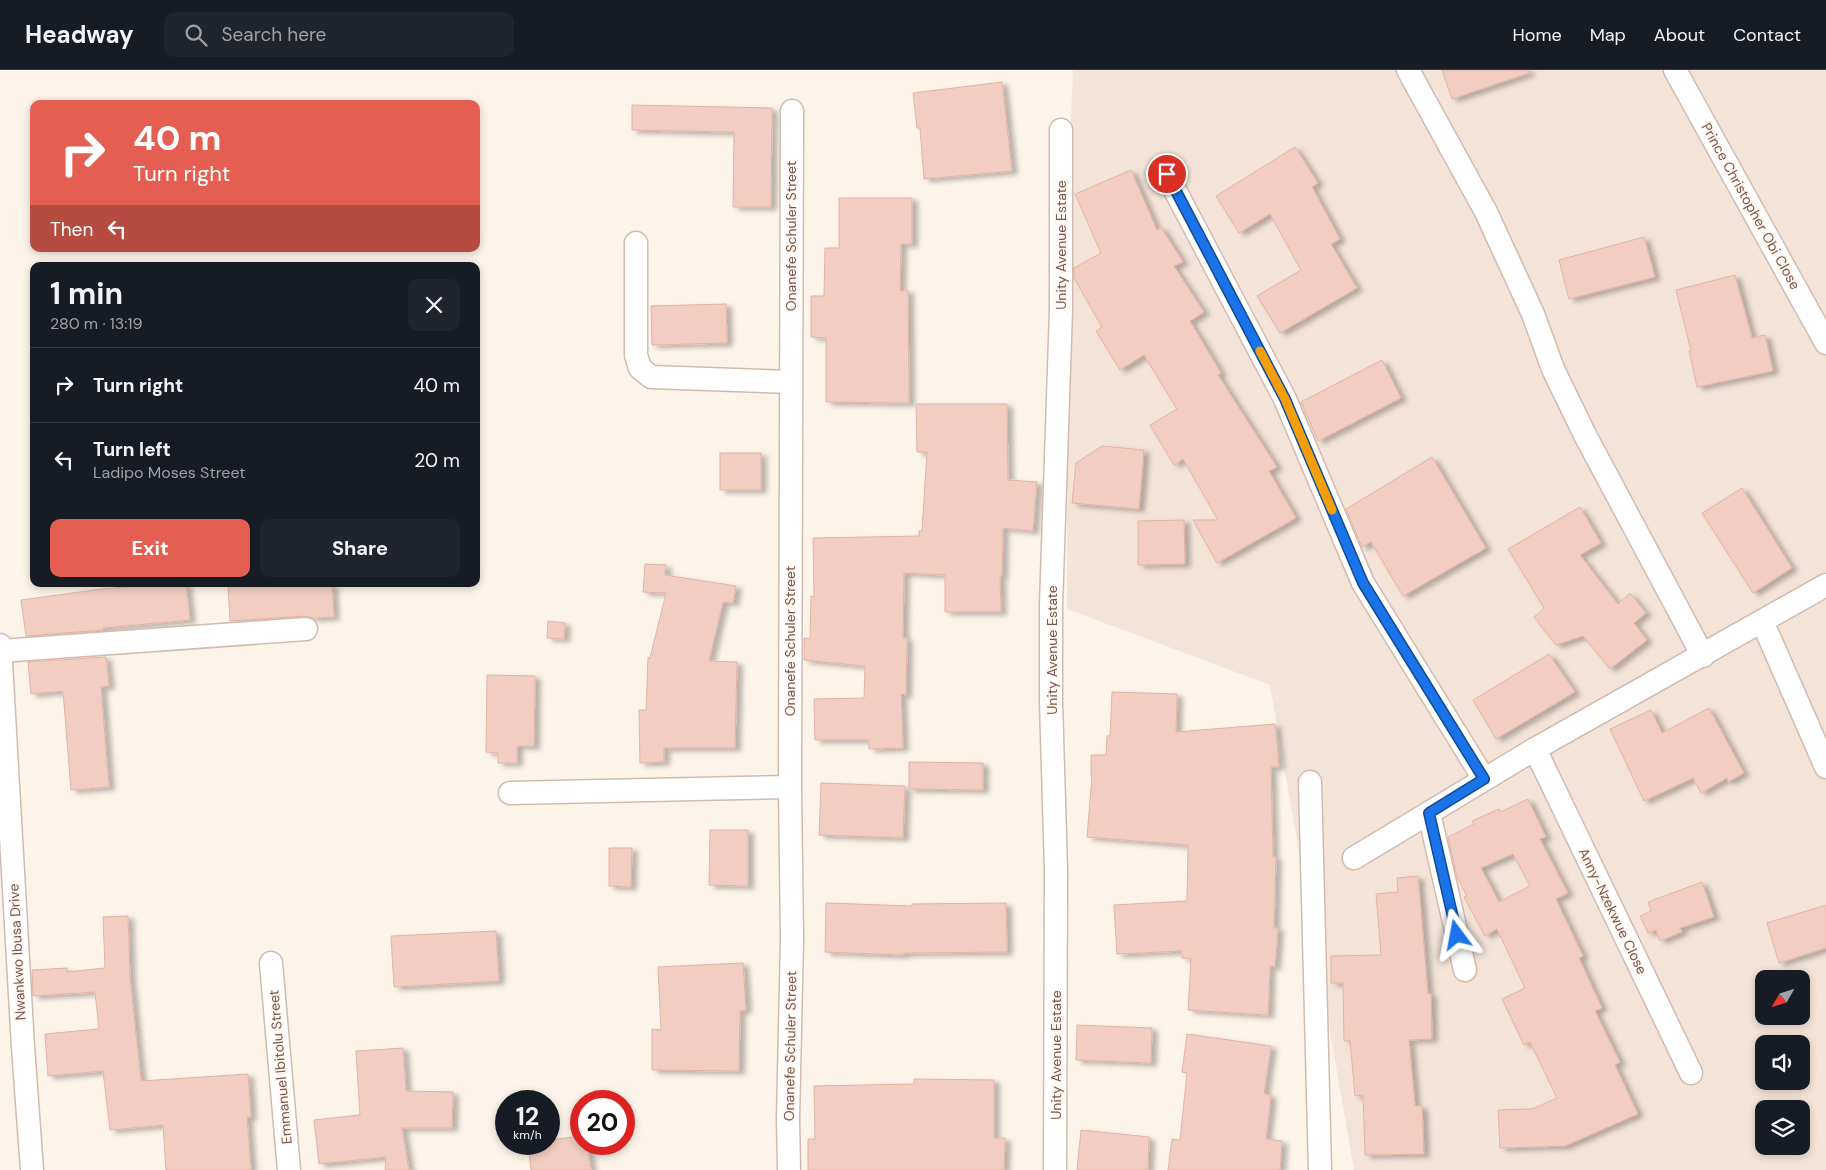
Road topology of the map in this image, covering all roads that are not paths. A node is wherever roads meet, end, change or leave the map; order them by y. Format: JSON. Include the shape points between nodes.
{"nodes":[{"id":1,"x":1408,"y":70,"type":"edge"},
{"id":2,"x":1675,"y":70,"type":"edge"},
{"id":3,"x":792,"y":111,"type":"dead end"},
{"id":4,"x":1061,"y":130,"type":"dead end"},
{"id":5,"x":1167,"y":174,"type":"dead end"},
{"id":6,"x":636,"y":243,"type":"dead end"},
{"id":7,"x":1826,"y":343,"type":"edge"},
{"id":8,"x":791,"y":382,"type":"junction"},
{"id":9,"x":1826,"y":585,"type":"edge"},
{"id":10,"x":1762,"y":622,"type":"junction"},
{"id":11,"x":306,"y":629,"type":"dead end"},
{"id":12,"x":0,"y":644,"type":"edge"},
{"id":13,"x":0,"y":651,"type":"edge"},
{"id":14,"x":1703,"y":656,"type":"junction"},
{"id":15,"x":1535,"y":749,"type":"junction"},
{"id":16,"x":1826,"y":767,"type":"edge"},
{"id":17,"x":1484,"y":779,"type":"junction"},
{"id":18,"x":1310,"y":782,"type":"dead end"},
{"id":19,"x":790,"y":787,"type":"junction"},
{"id":20,"x":510,"y":793,"type":"dead end"},
{"id":21,"x":1429,"y":813,"type":"junction"},
{"id":22,"x":1354,"y":858,"type":"dead end"},
{"id":23,"x":271,"y":963,"type":"dead end"},
{"id":24,"x":1465,"y":970,"type":"dead end"},
{"id":25,"x":1691,"y":1073,"type":"dead end"},
{"id":26,"x":32,"y":1170,"type":"edge"},
{"id":27,"x":288,"y":1170,"type":"edge"},
{"id":28,"x":789,"y":1170,"type":"edge"},
{"id":29,"x":1056,"y":1170,"type":"edge"},
{"id":30,"x":1320,"y":1170,"type":"edge"}],
"edges":[{"from":1,"to":14,"type":"street","via":[[1486,212],[1585,435]]},
{"from":2,"to":7,"type":"street","name":"Prince Christopher Obi Close"},
{"from":3,"to":8,"type":"street","name":"Onanefe Schuler Street"},
{"from":4,"to":29,"type":"street","name":"Unity Avenue Estate","via":[[1061,309],[1051,702],[1056,868]]},
{"from":5,"to":17,"type":"street","via":[[1285,399],[1363,583]]},
{"from":6,"to":8,"type":"street","via":[[636,355],[640,368],[651,377]]},
{"from":8,"to":19,"type":"street","name":"Onanefe Schuler Street"},
{"from":9,"to":10,"type":"street"},
{"from":10,"to":14,"type":"street"},
{"from":10,"to":16,"type":"street"},
{"from":11,"to":13,"type":"street"},
{"from":12,"to":13,"type":"street","name":"Nwankwo Ibusa Drive"},
{"from":13,"to":26,"type":"street","name":"Nwankwo Ibusa Drive"},
{"from":14,"to":15,"type":"street"},
{"from":15,"to":17,"type":"street"},
{"from":15,"to":25,"type":"street","name":"Anny-Nzekwue Close"},
{"from":17,"to":21,"type":"street"},
{"from":18,"to":30,"type":"street"},
{"from":19,"to":20,"type":"street"},
{"from":19,"to":28,"type":"street","name":"Onanefe Schuler Street"},
{"from":21,"to":22,"type":"street"},
{"from":21,"to":24,"type":"street"},
{"from":23,"to":27,"type":"street","name":"Emmanuel Ibitolu Street"}]}
